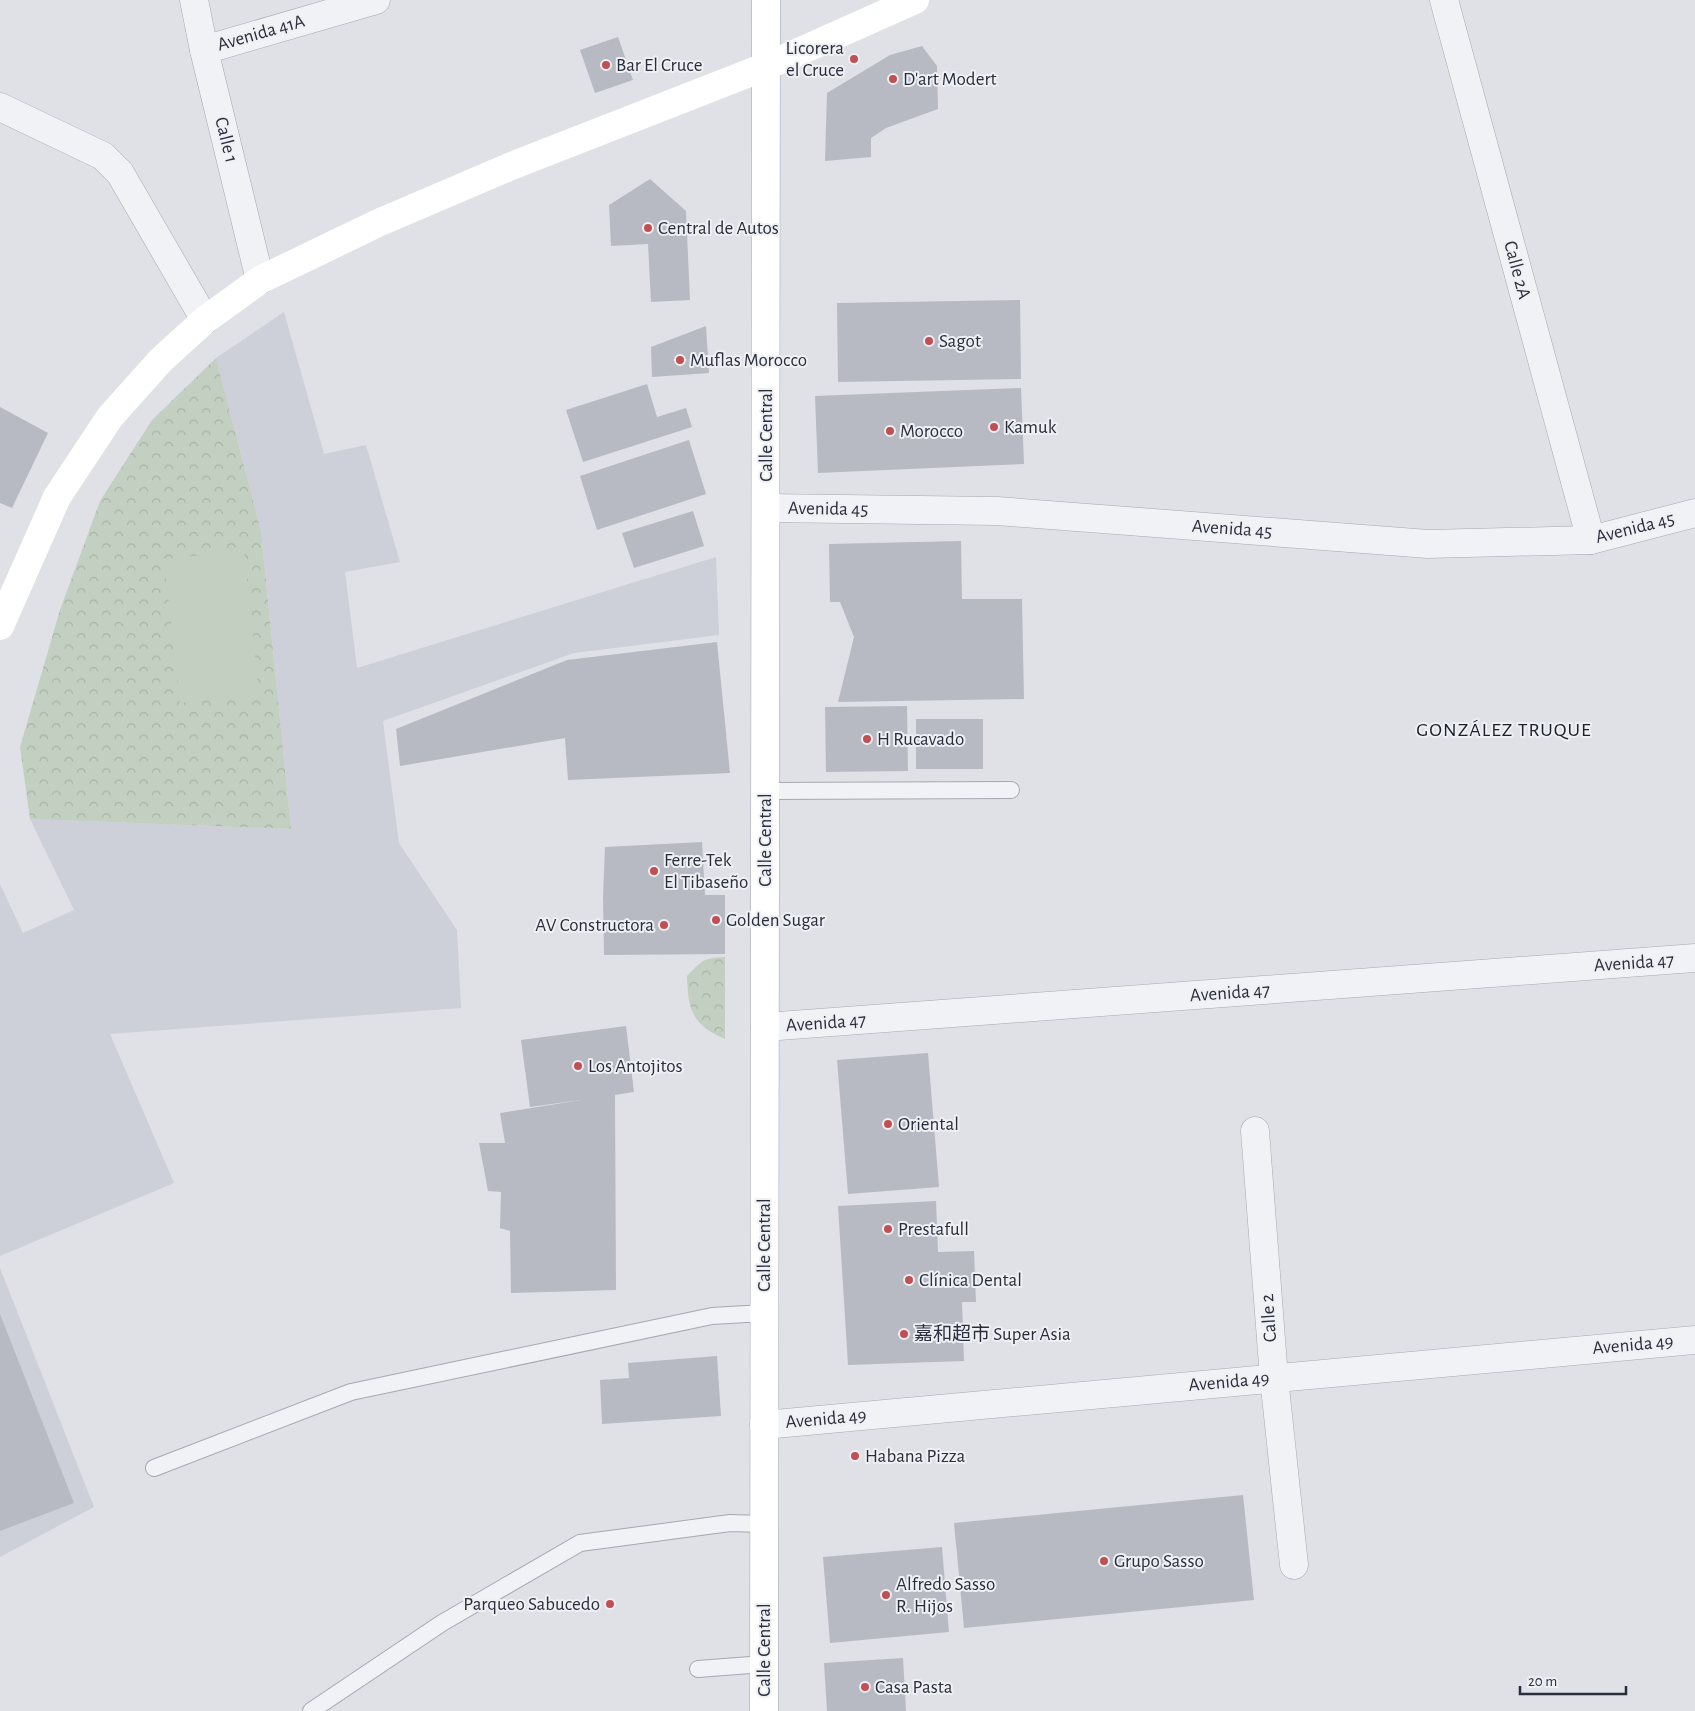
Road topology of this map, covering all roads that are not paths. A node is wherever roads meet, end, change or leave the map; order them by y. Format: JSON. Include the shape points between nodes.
{"nodes":[{"id":1,"x":194,"y":0,"type":"edge"},
{"id":2,"x":376,"y":0,"type":"edge"},
{"id":3,"x":766,"y":0,"type":"edge"},
{"id":4,"x":915,"y":0,"type":"edge"},
{"id":5,"x":1444,"y":0,"type":"edge"},
{"id":6,"x":204,"y":50,"type":"junction"},
{"id":7,"x":767,"y":66,"type":"junction"},
{"id":8,"x":0,"y":106,"type":"edge"},
{"id":9,"x":260,"y":280,"type":"junction"},
{"id":10,"x":205,"y":320,"type":"junction"},
{"id":11,"x":766,"y":508,"type":"junction"},
{"id":12,"x":1695,"y":514,"type":"edge"},
{"id":13,"x":1591,"y":540,"type":"junction"},
{"id":14,"x":0,"y":626,"type":"edge"},
{"id":15,"x":1011,"y":790,"type":"dead end"},
{"id":16,"x":766,"y":791,"type":"junction"},
{"id":17,"x":1695,"y":958,"type":"edge"},
{"id":18,"x":765,"y":1027,"type":"junction"},
{"id":19,"x":1255,"y":1131,"type":"dead end"},
{"id":20,"x":764,"y":1313,"type":"junction"},
{"id":21,"x":1695,"y":1340,"type":"edge"},
{"id":22,"x":1274,"y":1378,"type":"junction"},
{"id":23,"x":764,"y":1425,"type":"junction"},
{"id":24,"x":154,"y":1468,"type":"dead end"},
{"id":25,"x":764,"y":1524,"type":"junction"},
{"id":26,"x":1294,"y":1565,"type":"dead end"},
{"id":27,"x":764,"y":1664,"type":"junction"},
{"id":28,"x":698,"y":1669,"type":"dead end"},
{"id":29,"x":310,"y":1711,"type":"edge"},
{"id":30,"x":764,"y":1711,"type":"edge"}],
"edges":[{"from":1,"to":6,"type":"street","name":"Calle 1"},
{"from":2,"to":6,"type":"street","name":"Avenida 41A"},
{"from":3,"to":7,"type":"main road","name":"Calle Central"},
{"from":4,"to":7,"type":"main road"},
{"from":5,"to":13,"type":"street","name":"Calle 2A"},
{"from":6,"to":9,"type":"street","name":"Calle 1"},
{"from":7,"to":9,"type":"main road","via":[[500,171],[378,223]]},
{"from":7,"to":11,"type":"main road","name":"Calle Central"},
{"from":8,"to":10,"type":"street","via":[[92,150],[110,162],[120,173]]},
{"from":9,"to":10,"type":"main road"},
{"from":10,"to":14,"type":"main road","via":[[161,360],[110,417],[57,498]]},
{"from":11,"to":13,"type":"street","name":"Avenida 45","via":[[997,511],[1428,544]]},
{"from":11,"to":16,"type":"main road","name":"Calle Central"},
{"from":12,"to":13,"type":"street","name":"Avenida 45"},
{"from":15,"to":16,"type":"lane"},
{"from":16,"to":18,"type":"main road","name":"Calle Central"},
{"from":17,"to":18,"type":"street","name":"Avenida 47"},
{"from":18,"to":20,"type":"main road","name":"Calle Central"},
{"from":19,"to":22,"type":"street","name":"Calle 2"},
{"from":20,"to":23,"type":"main road","name":"Calle Central"},
{"from":20,"to":24,"type":"lane","via":[[712,1316],[350,1392]]},
{"from":21,"to":22,"type":"street","name":"Avenida 49"},
{"from":22,"to":23,"type":"street","name":"Avenida 49"},
{"from":22,"to":26,"type":"street","name":"Calle 2"},
{"from":23,"to":25,"type":"main road","name":"Calle Central"},
{"from":25,"to":27,"type":"main road","name":"Calle Central"},
{"from":25,"to":29,"type":"lane","via":[[730,1523],[580,1543],[442,1623]]},
{"from":27,"to":28,"type":"lane"},
{"from":27,"to":30,"type":"main road","name":"Calle Central"}]}
